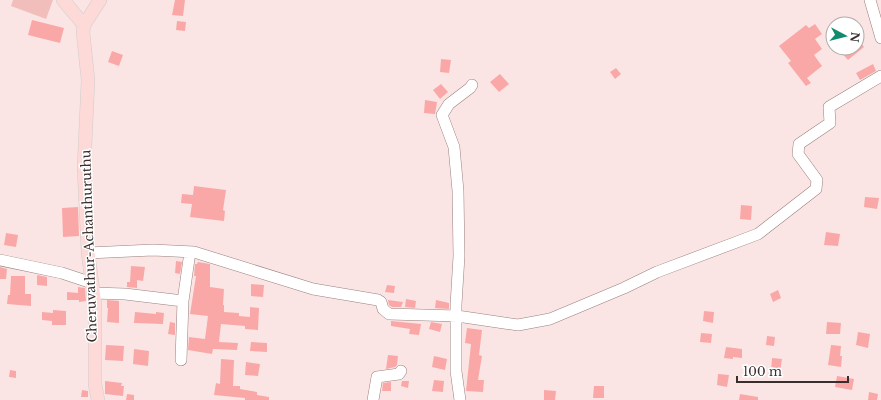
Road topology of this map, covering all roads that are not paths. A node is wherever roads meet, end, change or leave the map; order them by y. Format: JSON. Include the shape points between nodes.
{"nodes":[{"id":1,"x":63,"y":0,"type":"edge"},
{"id":2,"x":100,"y":0,"type":"edge"},
{"id":3,"x":870,"y":0,"type":"edge"},
{"id":4,"x":84,"y":26,"type":"junction"},
{"id":5,"x":881,"y":38,"type":"edge"},
{"id":6,"x":881,"y":76,"type":"edge"},
{"id":7,"x":472,"y":85,"type":"dead end"},
{"id":8,"x":190,"y":252,"type":"junction"},
{"id":9,"x":88,"y":253,"type":"junction"},
{"id":10,"x":0,"y":260,"type":"edge"},
{"id":11,"x":93,"y":288,"type":"junction"},
{"id":12,"x":183,"y":301,"type":"junction"},
{"id":13,"x":457,"y":316,"type":"junction"},
{"id":14,"x":181,"y":360,"type":"dead end"},
{"id":15,"x":401,"y":371,"type":"dead end"},
{"id":16,"x":98,"y":400,"type":"edge"},
{"id":17,"x":373,"y":400,"type":"edge"},
{"id":18,"x":460,"y":400,"type":"edge"}],
"edges":[{"from":1,"to":4,"type":"main road"},
{"from":2,"to":4,"type":"main road"},
{"from":3,"to":5,"type":"street"},
{"from":4,"to":9,"type":"main road","name":"Cheruvathur-Achanthuruthu","via":[[88,80],[84,168]]},
{"from":6,"to":13,"type":"street","via":[[829,106],[830,123],[799,144],[798,154],[818,180],[816,189],[758,234],[657,272],[550,319],[518,324]]},
{"from":7,"to":13,"type":"street","via":[[449,104],[442,115],[454,147],[458,192]]},
{"from":8,"to":9,"type":"street","via":[[153,250]]},
{"from":8,"to":12,"type":"street"},
{"from":8,"to":13,"type":"street","via":[[313,289],[378,300],[389,314]]},
{"from":9,"to":11,"type":"main road","name":"Cheruvathur-Achanthuruthu"},
{"from":10,"to":11,"type":"street","via":[[62,273]]},
{"from":11,"to":12,"type":"street"},
{"from":11,"to":16,"type":"main road","name":"Cheruvathur-Achanthuruthu","via":[[94,366]]},
{"from":12,"to":14,"type":"street"},
{"from":13,"to":18,"type":"street","via":[[456,371]]},
{"from":15,"to":17,"type":"street","via":[[399,374],[377,377]]}]}
